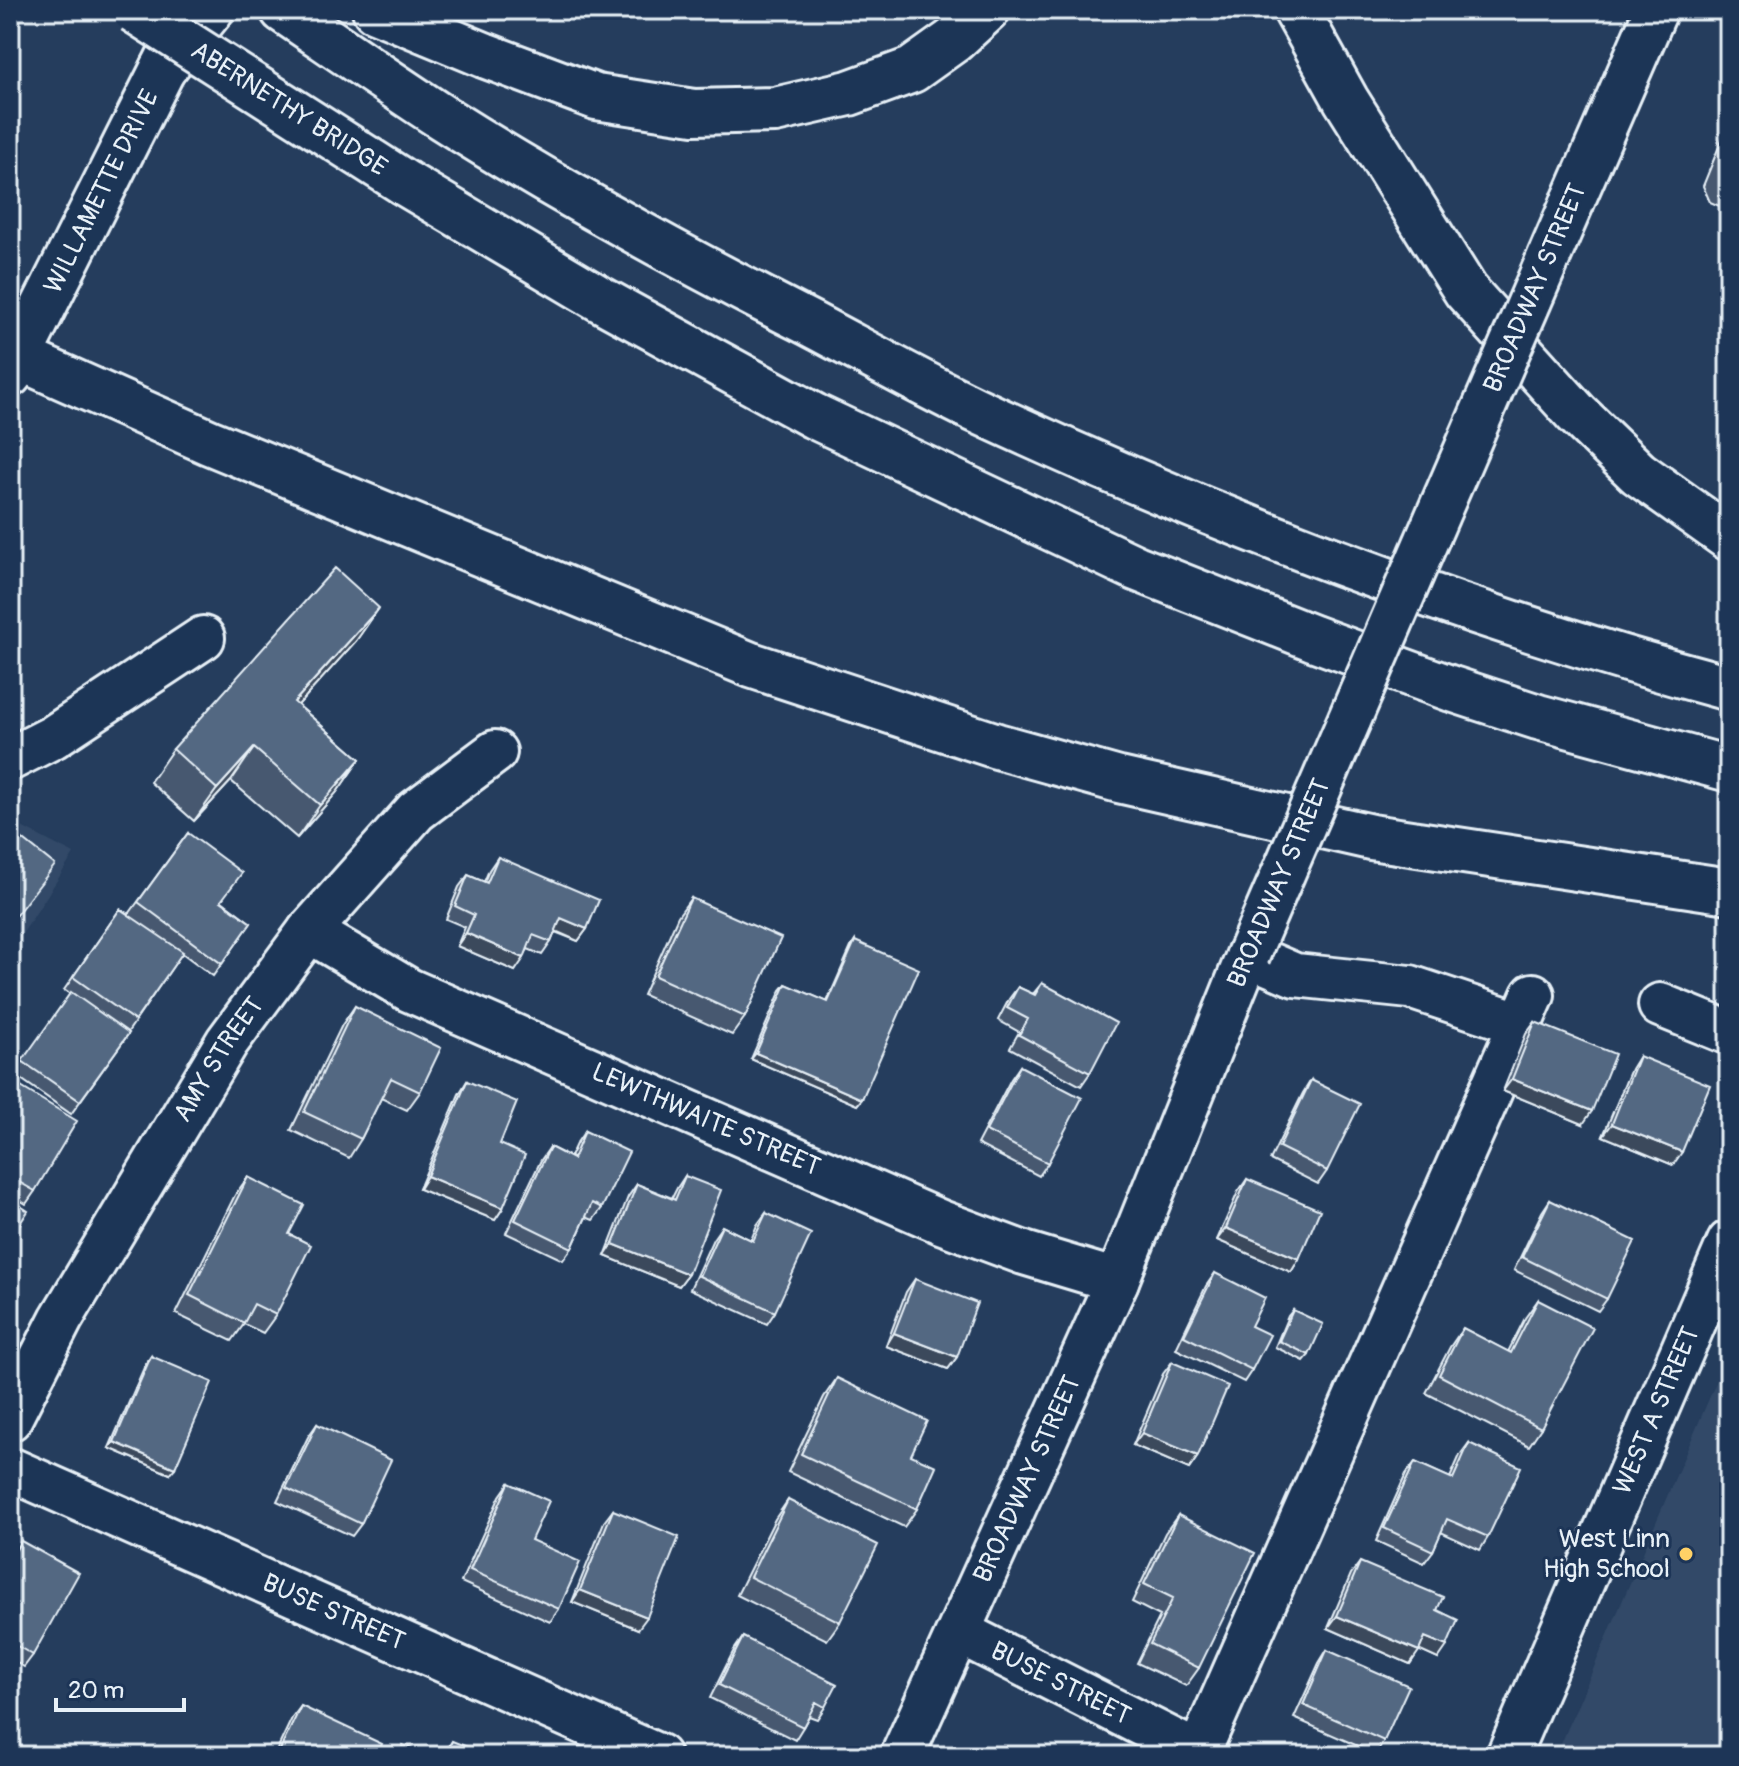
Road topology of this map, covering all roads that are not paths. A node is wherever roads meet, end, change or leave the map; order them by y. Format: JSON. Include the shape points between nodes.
{"nodes":[{"id":1,"x":134,"y":10,"type":"edge"},
{"id":2,"x":194,"y":10,"type":"edge"},
{"id":3,"x":211,"y":10,"type":"edge"},
{"id":4,"x":283,"y":10,"type":"edge"},
{"id":5,"x":375,"y":10,"type":"edge"},
{"id":6,"x":987,"y":10,"type":"edge"},
{"id":7,"x":1296,"y":10,"type":"edge"},
{"id":8,"x":1656,"y":10,"type":"edge"},
{"id":9,"x":163,"y":69,"type":"junction"},
{"id":10,"x":13,"y":360,"type":"edge"},
{"id":11,"x":1729,"y":538,"type":"edge"},
{"id":12,"x":203,"y":638,"type":"dead end"},
{"id":13,"x":1729,"y":688,"type":"edge"},
{"id":14,"x":495,"y":752,"type":"dead end"},
{"id":15,"x":10,"y":759,"type":"edge"},
{"id":16,"x":1729,"y":769,"type":"edge"},
{"id":17,"x":1729,"y":891,"type":"edge"},
{"id":18,"x":309,"y":931,"type":"junction"},
{"id":19,"x":1248,"y":955,"type":"junction"},
{"id":20,"x":1660,"y":1005,"type":"dead end"},
{"id":21,"x":1729,"y":1033,"type":"edge"},
{"id":22,"x":1729,"y":1242,"type":"edge"},
{"id":23,"x":1117,"y":1281,"type":"junction"},
{"id":24,"x":10,"y":1419,"type":"edge"},
{"id":25,"x":10,"y":1469,"type":"edge"},
{"id":26,"x":959,"y":1632,"type":"junction"},
{"id":27,"x":1200,"y":1755,"type":"edge"},
{"id":28,"x":659,"y":1756,"type":"edge"},
{"id":29,"x":902,"y":1756,"type":"edge"},
{"id":30,"x":1508,"y":1756,"type":"edge"}],
"edges":[{"from":1,"to":16,"type":"main road","name":"ABERNETHY BRIDGE","bridge":true,"via":[[405,183],[602,300],[814,416],[1136,568],[1313,638],[1538,717]]},
{"from":2,"to":9,"type":"main road","name":"WILLAMETTE DRIVE"},
{"from":3,"to":9,"type":"main road"},
{"from":4,"to":13,"type":"main road","via":[[445,119],[726,281],[970,407],[1293,547],[1483,616]]},
{"from":5,"to":6,"type":"main road","via":[[596,97],[694,112],[775,110],[849,93],[912,70]]},
{"from":7,"to":11,"type":"main road","via":[[1466,291],[1638,473]]},
{"from":8,"to":19,"type":"street","name":"BROADWAY STREET","bridge":true},
{"from":9,"to":10,"type":"main road","name":"WILLAMETTE DRIVE"},
{"from":10,"to":17,"type":"main road","via":[[736,659],[997,746],[1119,780],[1371,837]]},
{"from":12,"to":15,"type":"street","via":[[53,737]]},
{"from":14,"to":18,"type":"street","name":"AMY STREET","via":[[416,811]]},
{"from":18,"to":23,"type":"street","name":"LEWTHWAITE STREET","via":[[409,990],[941,1222]]},
{"from":18,"to":24,"type":"street","name":"AMY STREET","via":[[227,1042],[61,1319]]},
{"from":19,"to":23,"type":"street","name":"BROADWAY STREET"},
{"from":19,"to":27,"type":"street","via":[[1295,975],[1410,987],[1527,1010]]},
{"from":20,"to":21,"type":"street"},
{"from":22,"to":30,"type":"street","name":"WEST A STREET"},
{"from":23,"to":26,"type":"street","name":"BROADWAY STREET"},
{"from":25,"to":28,"type":"street","name":"BUSE STREET"},
{"from":26,"to":27,"type":"street","name":"BUSE STREET"},
{"from":26,"to":29,"type":"street","name":"BROADWAY STREET"}]}
